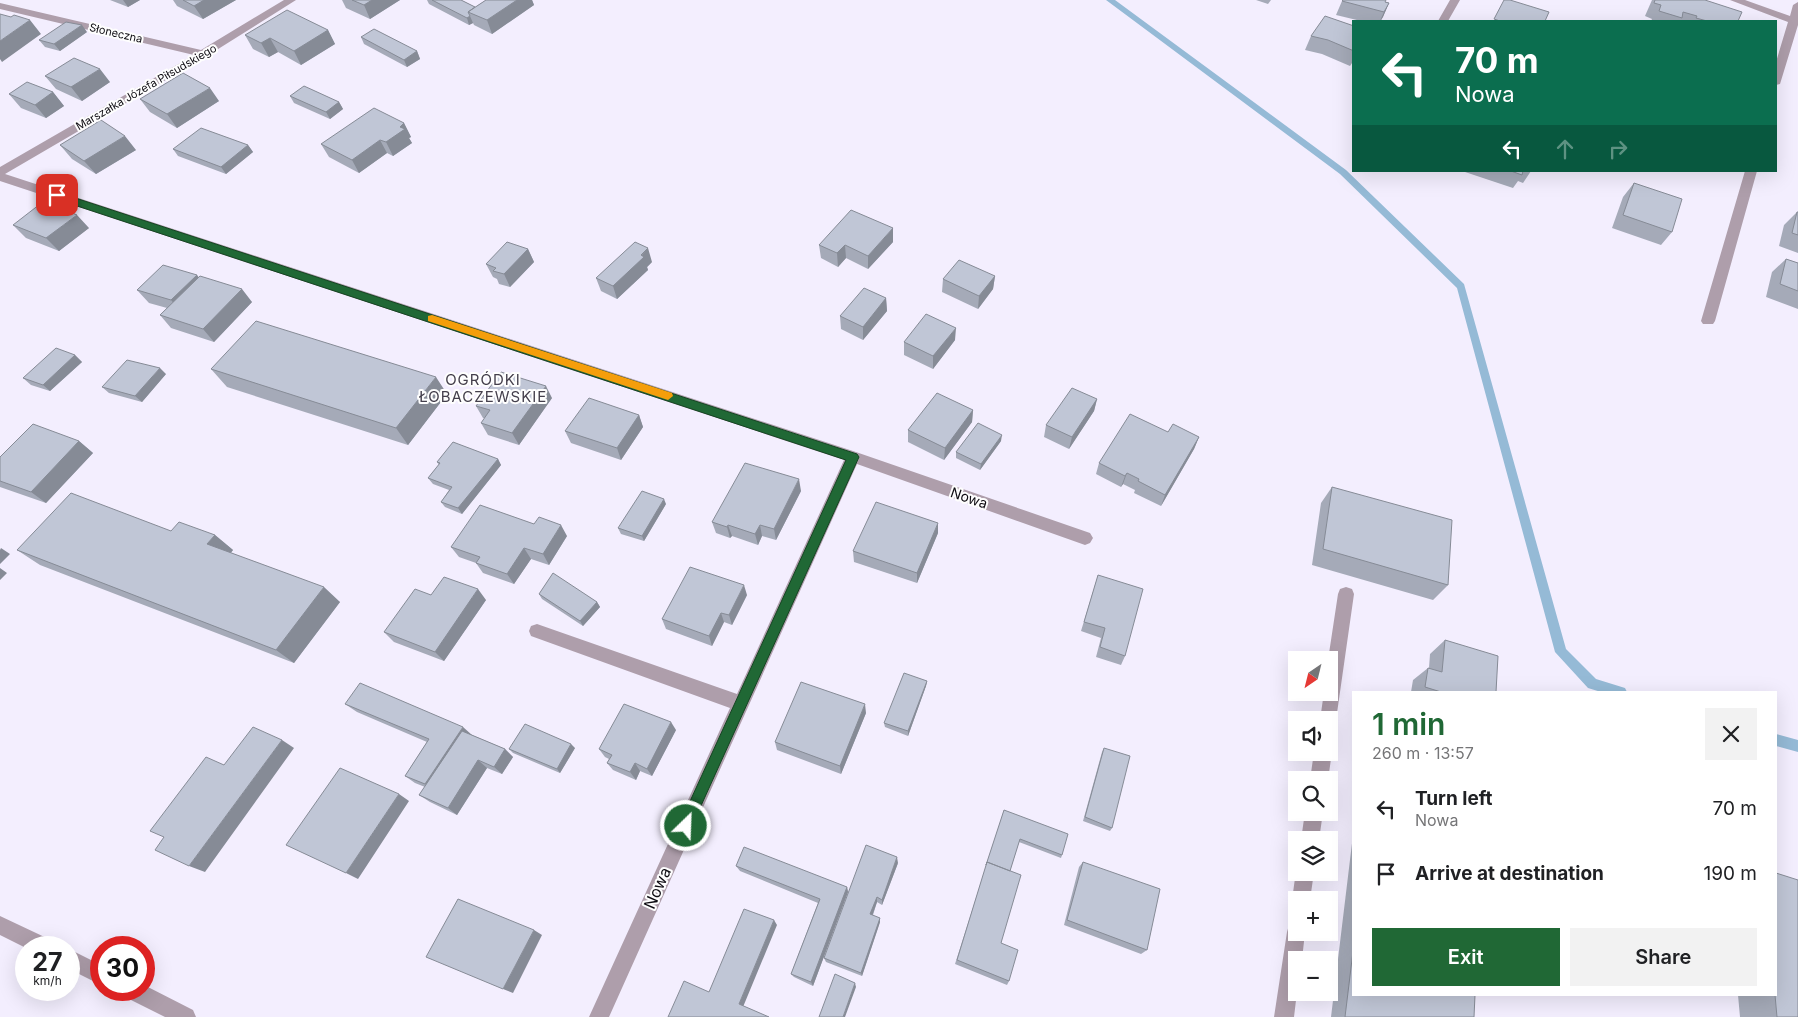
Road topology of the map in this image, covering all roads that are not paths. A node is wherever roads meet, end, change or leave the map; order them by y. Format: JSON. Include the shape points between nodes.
{"nodes":[{"id":1,"x":291,"y":0,"type":"edge"},
{"id":2,"x":1455,"y":0,"type":"edge"},
{"id":3,"x":1735,"y":0,"type":"edge"},
{"id":4,"x":1798,"y":5,"type":"edge"},
{"id":5,"x":0,"y":6,"type":"edge"},
{"id":6,"x":1444,"y":20,"type":"edge"},
{"id":7,"x":1796,"y":21,"type":"edge"},
{"id":8,"x":204,"y":54,"type":"junction"},
{"id":9,"x":1777,"y":79,"type":"edge"},
{"id":10,"x":0,"y":172,"type":"edge"},
{"id":11,"x":1751,"y":172,"type":"edge"},
{"id":12,"x":0,"y":177,"type":"edge"},
{"id":13,"x":1708,"y":321,"type":"dead end"},
{"id":14,"x":853,"y":457,"type":"junction"},
{"id":15,"x":1085,"y":538,"type":"dead end"},
{"id":16,"x":1346,"y":594,"type":"dead end"},
{"id":17,"x":537,"y":631,"type":"dead end"},
{"id":18,"x":741,"y":704,"type":"junction"},
{"id":19,"x":1329,"y":711,"type":"edge"},
{"id":20,"x":0,"y":925,"type":"edge"},
{"id":21,"x":22,"y":936,"type":"edge"},
{"id":22,"x":1295,"y":941,"type":"edge"},
{"id":23,"x":154,"y":1001,"type":"edge"},
{"id":24,"x":186,"y":1017,"type":"edge"},
{"id":25,"x":599,"y":1017,"type":"edge"},
{"id":26,"x":1284,"y":1017,"type":"edge"}],
"edges":[{"from":1,"to":8,"type":"street","name":"Marszałka Józefa Piłsudskiego"},
{"from":2,"to":6,"type":"street"},
{"from":3,"to":7,"type":"street"},
{"from":4,"to":7,"type":"street"},
{"from":5,"to":8,"type":"street","name":"Słoneczna"},
{"from":7,"to":9,"type":"street"},
{"from":8,"to":10,"type":"street","name":"Marszałka Józefa Piłsudskiego"},
{"from":11,"to":13,"type":"street"},
{"from":12,"to":14,"type":"street","name":"Nowa"},
{"from":14,"to":15,"type":"street","name":"Nowa"},
{"from":14,"to":18,"type":"street","name":"Nowa"},
{"from":16,"to":19,"type":"street"},
{"from":17,"to":18,"type":"street"},
{"from":18,"to":25,"type":"street","name":"Nowa"},
{"from":20,"to":21,"type":"street"},
{"from":22,"to":26,"type":"street"},
{"from":23,"to":24,"type":"street"}]}
